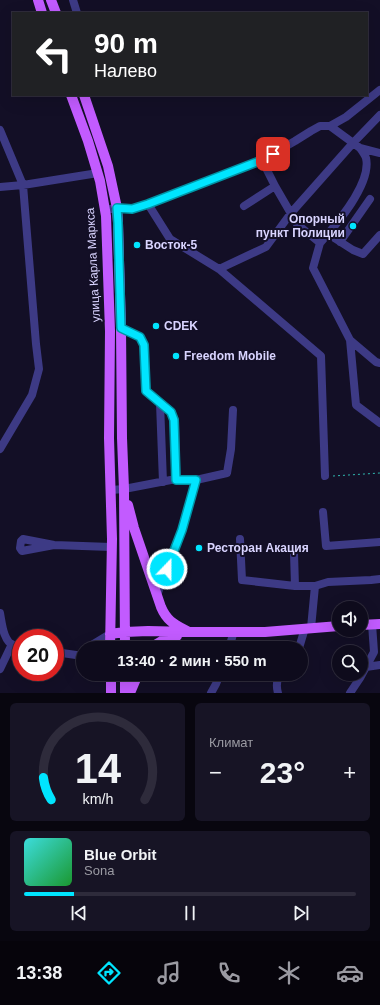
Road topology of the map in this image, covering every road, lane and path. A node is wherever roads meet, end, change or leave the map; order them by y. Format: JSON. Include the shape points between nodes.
{"nodes":[{"id":1,"x":38,"y":0,"type":"edge"},
{"id":2,"x":51,"y":0,"type":"edge"},
{"id":3,"x":72,"y":0,"type":"edge"},
{"id":4,"x":42,"y":12,"type":"edge"},
{"id":5,"x":56,"y":12,"type":"edge"},
{"id":6,"x":77,"y":12,"type":"edge"},
{"id":7,"x":380,"y":90,"type":"edge"},
{"id":8,"x":71,"y":96,"type":"edge"},
{"id":9,"x":84,"y":96,"type":"edge"},
{"id":10,"x":380,"y":115,"type":"edge"},
{"id":11,"x":330,"y":126,"type":"junction"},
{"id":12,"x":0,"y":130,"type":"edge"},
{"id":13,"x":356,"y":146,"type":"junction"},
{"id":14,"x":380,"y":154,"type":"edge"},
{"id":15,"x":262,"y":160,"type":"junction"},
{"id":16,"x":98,"y":173,"type":"junction"},
{"id":17,"x":23,"y":185,"type":"junction"},
{"id":18,"x":275,"y":186,"type":"junction"},
{"id":19,"x":0,"y":187,"type":"edge"},
{"id":20,"x":370,"y":199,"type":"dead end"},
{"id":21,"x":148,"y":204,"type":"junction"},
{"id":22,"x":244,"y":206,"type":"dead end"},
{"id":23,"x":117,"y":208,"type":"junction"},
{"id":24,"x":105,"y":210,"type":"junction"},
{"id":25,"x":291,"y":213,"type":"junction"},
{"id":26,"x":328,"y":234,"type":"junction"},
{"id":27,"x":380,"y":235,"type":"edge"},
{"id":28,"x":340,"y":242,"type":"junction"},
{"id":29,"x":320,"y":243,"type":"junction"},
{"id":30,"x":219,"y":269,"type":"junction"},
{"id":31,"x":121,"y":328,"type":"junction"},
{"id":32,"x":350,"y":340,"type":"junction"},
{"id":33,"x":380,"y":363,"type":"edge"},
{"id":34,"x":160,"y":403,"type":"junction"},
{"id":35,"x":233,"y":410,"type":"dead end"},
{"id":36,"x":380,"y":423,"type":"edge"},
{"id":37,"x":0,"y":449,"type":"edge"},
{"id":38,"x":380,"y":473,"type":"edge"},
{"id":39,"x":325,"y":476,"type":"joint"},
{"id":40,"x":176,"y":480,"type":"junction"},
{"id":41,"x":196,"y":480,"type":"junction"},
{"id":42,"x":163,"y":482,"type":"junction"},
{"id":43,"x":124,"y":489,"type":"junction"},
{"id":44,"x":111,"y":490,"type":"junction"},
{"id":45,"x":323,"y":512,"type":"dead end"},
{"id":46,"x":240,"y":539,"type":"dead end"},
{"id":47,"x":380,"y":542,"type":"edge"},
{"id":48,"x":54,"y":546,"type":"dead end"},
{"id":49,"x":111,"y":547,"type":"junction"},
{"id":50,"x":294,"y":553,"type":"dead end"},
{"id":51,"x":380,"y":579,"type":"edge"},
{"id":52,"x":295,"y":586,"type":"junction"},
{"id":53,"x":315,"y":586,"type":"junction"},
{"id":54,"x":157,"y":595,"type":"junction"},
{"id":55,"x":0,"y":613,"type":"edge"},
{"id":56,"x":376,"y":624,"type":"edge"},
{"id":57,"x":332,"y":626,"type":"edge"},
{"id":58,"x":308,"y":628,"type":"junction"},
{"id":59,"x":234,"y":631,"type":"junction"},
{"id":60,"x":125,"y":632,"type":"junction"},
{"id":61,"x":191,"y":632,"type":"junction"},
{"id":62,"x":110,"y":634,"type":"junction"},
{"id":63,"x":98,"y":641,"type":"edge"},
{"id":64,"x":110,"y":641,"type":"edge"},
{"id":65,"x":125,"y":641,"type":"edge"},
{"id":66,"x":160,"y":641,"type":"edge"},
{"id":67,"x":231,"y":641,"type":"edge"},
{"id":68,"x":302,"y":641,"type":"edge"},
{"id":69,"x":12,"y":644,"type":"joint"},
{"id":70,"x":377,"y":650,"type":"edge"},
{"id":71,"x":64,"y":653,"type":"edge"},
{"id":72,"x":76,"y":655,"type":"edge"},
{"id":73,"x":368,"y":664,"type":"edge"},
{"id":74,"x":380,"y":665,"type":"edge"},
{"id":75,"x":368,"y":667,"type":"edge"},
{"id":76,"x":0,"y":669,"type":"edge"},
{"id":77,"x":111,"y":681,"type":"edge"},
{"id":78,"x":125,"y":681,"type":"edge"},
{"id":79,"x":135,"y":681,"type":"edge"},
{"id":80,"x":217,"y":681,"type":"edge"},
{"id":81,"x":277,"y":681,"type":"edge"},
{"id":82,"x":357,"y":681,"type":"edge"},
{"id":83,"x":112,"y":693,"type":"edge"},
{"id":84,"x":125,"y":693,"type":"edge"},
{"id":85,"x":130,"y":693,"type":"edge"},
{"id":86,"x":211,"y":693,"type":"edge"},
{"id":87,"x":278,"y":693,"type":"edge"},
{"id":88,"x":350,"y":693,"type":"edge"}],
"edges":[{"from":1,"to":4,"type":"main road"},
{"from":2,"to":5,"type":"main road"},
{"from":3,"to":6,"type":"street"},
{"from":7,"to":11,"type":"street","via":[[346,117]]},
{"from":8,"to":16,"type":"main road","name":"улица Карла Маркса"},
{"from":9,"to":23,"type":"main road","name":"улица Карла Маркса","via":[[108,166]]},
{"from":10,"to":13,"type":"street"},
{"from":11,"to":13,"type":"street"},
{"from":11,"to":15,"type":"street","via":[[320,126]]},
{"from":12,"to":17,"type":"street"},
{"from":13,"to":14,"type":"street"},
{"from":13,"to":25,"type":"street"},
{"from":13,"to":26,"type":"street","via":[[366,157],[366,172],[353,201]]},
{"from":15,"to":18,"type":"street"},
{"from":15,"to":21,"type":"street"},
{"from":16,"to":17,"type":"street"},
{"from":16,"to":24,"type":"main road","name":"улица Карла Маркса"},
{"from":17,"to":19,"type":"street"},
{"from":17,"to":37,"type":"street","via":[[39,369],[32,395]]},
{"from":18,"to":22,"type":"street"},
{"from":18,"to":25,"type":"street"},
{"from":20,"to":28,"type":"street"},
{"from":21,"to":23,"type":"street","via":[[132,209]]},
{"from":21,"to":30,"type":"street","via":[[170,239]]},
{"from":23,"to":24,"type":"street"},
{"from":23,"to":31,"type":"main road","name":"улица Карла Маркса"},
{"from":24,"to":44,"type":"main road","name":"улица Карла Маркса","via":[[110,331]]},
{"from":25,"to":29,"type":"street","via":[[297,224]]},
{"from":25,"to":30,"type":"street","via":[[266,247]]},
{"from":26,"to":28,"type":"street"},
{"from":26,"to":29,"type":"street"},
{"from":27,"to":28,"type":"street","via":[[363,254]]},
{"from":29,"to":32,"type":"street","via":[[313,268]]},
{"from":30,"to":39,"type":"street","via":[[321,356]]},
{"from":31,"to":34,"type":"street","via":[[140,337],[144,345],[146,391]]},
{"from":31,"to":43,"type":"main road","name":"улица Карла Маркса"},
{"from":32,"to":33,"type":"street"},
{"from":32,"to":36,"type":"street","via":[[356,405]]},
{"from":34,"to":40,"type":"street","via":[[171,412],[174,420]]},
{"from":34,"to":42,"type":"street"},
{"from":35,"to":41,"type":"street","via":[[227,473]]},
{"from":38,"to":39,"type":"path"},
{"from":40,"to":41,"type":"street"},
{"from":40,"to":42,"type":"street"},
{"from":41,"to":54,"type":"street","via":[[182,530]]},
{"from":42,"to":43,"type":"street"},
{"from":43,"to":44,"type":"street"},
{"from":43,"to":54,"type":"main road","via":[[134,528]]},
{"from":43,"to":60,"type":"main road"},
{"from":44,"to":49,"type":"main road","name":"улица Карла Маркса"},
{"from":45,"to":47,"type":"street","via":[[326,546]]},
{"from":46,"to":52,"type":"street","via":[[242,580]]},
{"from":48,"to":49,"type":"street"},
{"from":49,"to":62,"type":"main road","name":"улица Карла Маркса"},
{"from":50,"to":52,"type":"street"},
{"from":51,"to":53,"type":"street","via":[[328,582]]},
{"from":52,"to":53,"type":"street"},
{"from":53,"to":58,"type":"street"},
{"from":54,"to":61,"type":"main road","via":[[164,615],[175,625]]},
{"from":55,"to":69,"type":"street","via":[[4,634]]},
{"from":56,"to":70,"type":"street"},
{"from":57,"to":58,"type":"main road"},
{"from":58,"to":59,"type":"main road","via":[[265,632]]},
{"from":58,"to":68,"type":"street"},
{"from":59,"to":61,"type":"main road"},
{"from":59,"to":67,"type":"street"},
{"from":60,"to":61,"type":"main road"},
{"from":60,"to":62,"type":"main road"},
{"from":60,"to":65,"type":"main road"},
{"from":61,"to":66,"type":"main road"},
{"from":62,"to":63,"type":"street"},
{"from":62,"to":64,"type":"main road"},
{"from":69,"to":76,"type":"street"},
{"from":70,"to":73,"type":"street"},
{"from":71,"to":72,"type":"street"},
{"from":74,"to":75,"type":"street"},
{"from":77,"to":83,"type":"main road"},
{"from":78,"to":84,"type":"main road"},
{"from":79,"to":85,"type":"main road"},
{"from":80,"to":86,"type":"street"},
{"from":81,"to":87,"type":"street"},
{"from":82,"to":88,"type":"street"}]}
